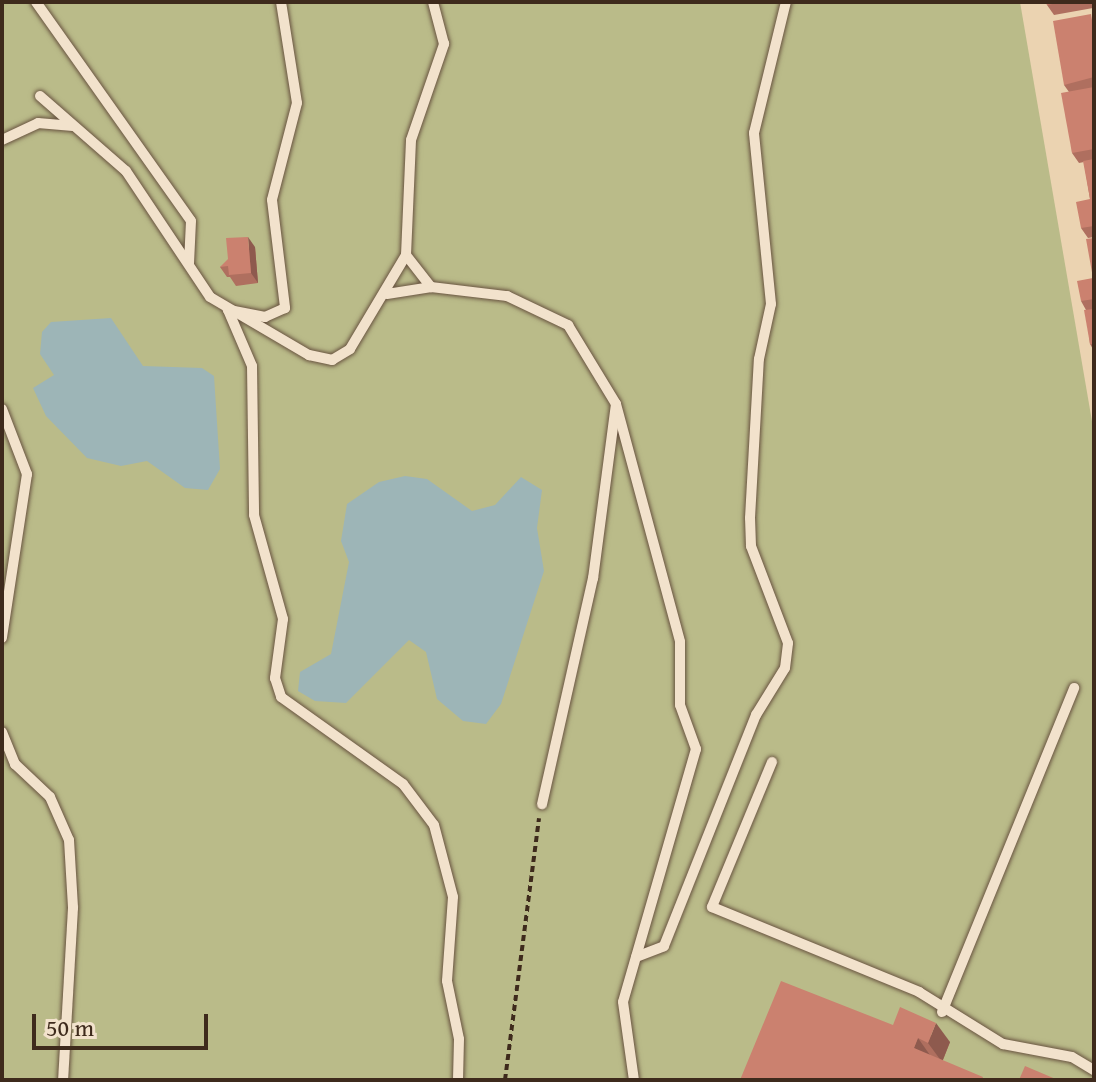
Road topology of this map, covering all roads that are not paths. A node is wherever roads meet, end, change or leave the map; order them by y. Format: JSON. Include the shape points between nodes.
{"nodes":[{"id":1,"x":36,"y":2,"type":"edge"},
{"id":2,"x":281,"y":2,"type":"edge"},
{"id":3,"x":433,"y":2,"type":"edge"},
{"id":4,"x":786,"y":2,"type":"edge"},
{"id":5,"x":40,"y":96,"type":"dead end"},
{"id":6,"x":75,"y":126,"type":"junction"},
{"id":7,"x":2,"y":140,"type":"edge"},
{"id":8,"x":406,"y":255,"type":"junction"},
{"id":9,"x":189,"y":264,"type":"junction"},
{"id":10,"x":431,"y":287,"type":"junction"},
{"id":11,"x":387,"y":294,"type":"junction"},
{"id":12,"x":228,"y":310,"type":"junction"},
{"id":13,"x":616,"y":404,"type":"junction"},
{"id":14,"x":2,"y":409,"type":"edge"},
{"id":15,"x":2,"y":638,"type":"edge"},
{"id":16,"x":1074,"y":688,"type":"dead end"},
{"id":17,"x":2,"y":732,"type":"edge"},
{"id":18,"x":772,"y":762,"type":"dead end"},
{"id":19,"x":542,"y":804,"type":"road end"},
{"id":20,"x":636,"y":957,"type":"junction"},
{"id":21,"x":942,"y":1012,"type":"junction"},
{"id":22,"x":1094,"y":1070,"type":"edge"},
{"id":23,"x":63,"y":1080,"type":"edge"},
{"id":24,"x":458,"y":1080,"type":"edge"},
{"id":25,"x":634,"y":1080,"type":"edge"}],
"edges":[{"from":1,"to":9,"type":"lane","via":[[191,221]]},
{"from":2,"to":12,"type":"lane","via":[[297,103],[272,200],[285,308],[265,317]]},
{"from":3,"to":8,"type":"lane","via":[[444,44],[411,140]]},
{"from":4,"to":20,"type":"lane","via":[[754,133],[771,304],[759,359],[750,518],[751,546],[788,643],[785,668],[756,715],[664,946]]},
{"from":5,"to":6,"type":"lane"},
{"from":6,"to":7,"type":"lane","via":[[38,123]]},
{"from":6,"to":9,"type":"lane","via":[[126,171]]},
{"from":8,"to":10,"type":"lane"},
{"from":8,"to":11,"type":"lane"},
{"from":9,"to":12,"type":"lane"},
{"from":10,"to":11,"type":"lane"},
{"from":10,"to":13,"type":"lane","via":[[507,296],[559,319]]},
{"from":11,"to":12,"type":"lane","via":[[350,349],[332,360]]},
{"from":12,"to":24,"type":"lane","via":[[252,366],[254,515],[283,619],[275,678],[281,697],[403,784],[434,825],[453,897],[447,981],[459,1039]]},
{"from":13,"to":19,"type":"lane","via":[[593,578]]},
{"from":13,"to":20,"type":"lane","via":[[680,642],[680,705],[696,749]]},
{"from":14,"to":15,"type":"lane","via":[[27,474]]},
{"from":16,"to":21,"type":"lane"},
{"from":17,"to":23,"type":"lane","via":[[15,764],[50,797],[69,840]]},
{"from":18,"to":21,"type":"lane","via":[[712,907],[919,992]]},
{"from":20,"to":25,"type":"lane","via":[[623,1002]]},
{"from":21,"to":22,"type":"lane","via":[[1003,1044],[1072,1057]]}]}
